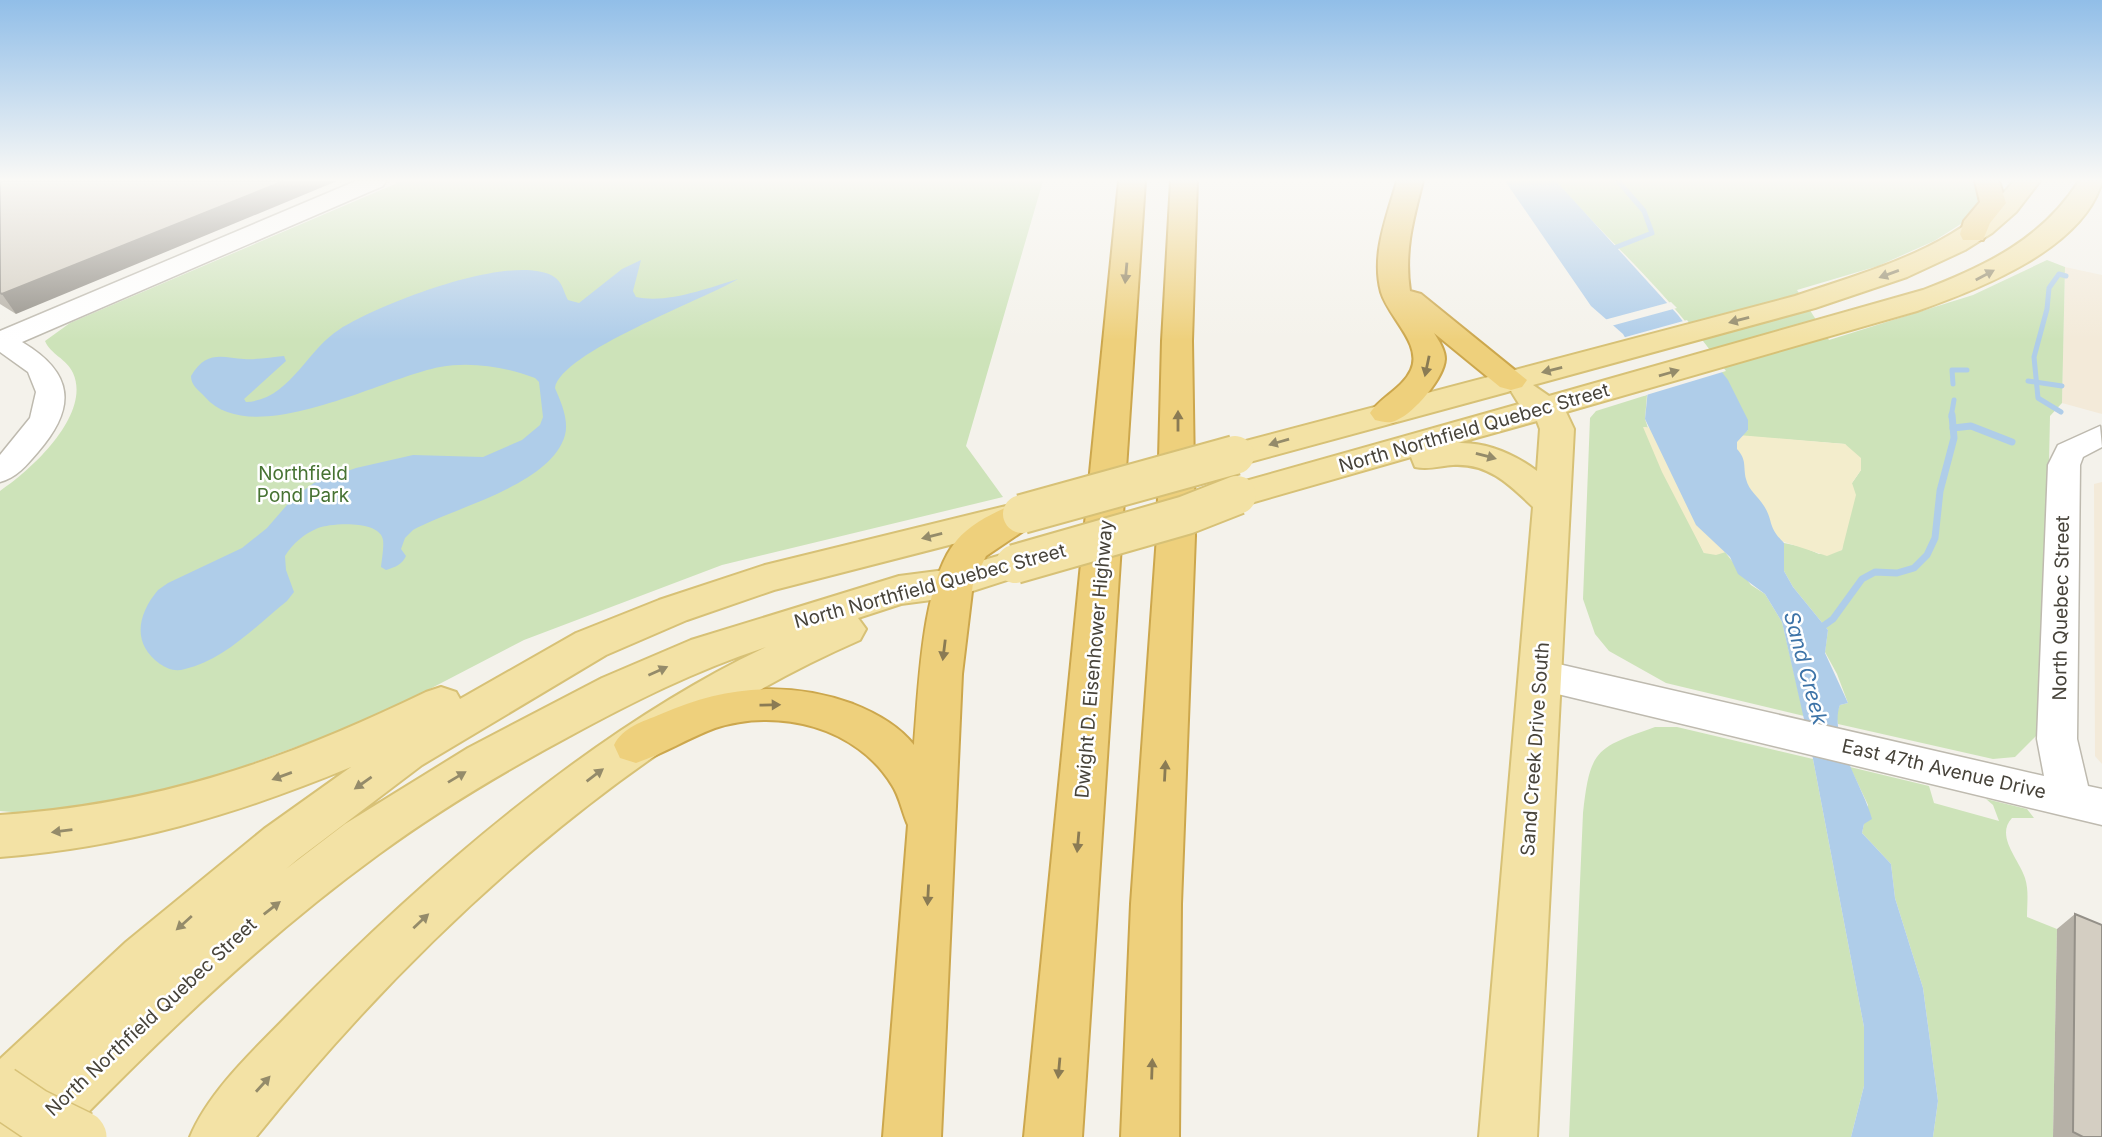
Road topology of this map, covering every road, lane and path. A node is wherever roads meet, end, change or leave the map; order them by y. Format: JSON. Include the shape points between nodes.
{"nodes":[{"id":1,"x":250,"y":234,"type":"edge"},
{"id":2,"x":1128,"y":234,"type":"edge"},
{"id":3,"x":1182,"y":234,"type":"edge"},
{"id":4,"x":1397,"y":234,"type":"edge"},
{"id":5,"x":1973,"y":234,"type":"edge"},
{"id":6,"x":2050,"y":234,"type":"edge"},
{"id":7,"x":1394,"y":284,"type":"junction"},
{"id":8,"x":0,"y":341,"type":"edge"},
{"id":9,"x":1511,"y":380,"type":"junction"},
{"id":10,"x":1545,"y":408,"type":"junction"},
{"id":11,"x":1387,"y":413,"type":"junction"},
{"id":12,"x":2100,"y":435,"type":"dead end"},
{"id":13,"x":0,"y":472,"type":"edge"},
{"id":14,"x":1238,"y":503,"type":"junction"},
{"id":15,"x":1551,"y":503,"type":"junction"},
{"id":16,"x":1023,"y":513,"type":"junction"},
{"id":17,"x":954,"y":583,"type":"junction"},
{"id":18,"x":591,"y":644,"type":"junction"},
{"id":19,"x":1541,"y":675,"type":"junction"},
{"id":20,"x":636,"y":745,"type":"junction"},
{"id":21,"x":2086,"y":803,"type":"edge"},
{"id":22,"x":931,"y":827,"type":"junction"},
{"id":23,"x":0,"y":835,"type":"edge"},
{"id":24,"x":0,"y":1091,"type":"edge"},
{"id":25,"x":0,"y":1098,"type":"edge"},
{"id":26,"x":24,"y":1137,"type":"edge"},
{"id":27,"x":81,"y":1137,"type":"edge"},
{"id":28,"x":219,"y":1137,"type":"edge"},
{"id":29,"x":912,"y":1137,"type":"edge"},
{"id":30,"x":1053,"y":1137,"type":"edge"},
{"id":31,"x":1150,"y":1137,"type":"edge"},
{"id":32,"x":1508,"y":1137,"type":"edge"}],
"edges":[{"from":1,"to":8,"type":"street"},
{"from":2,"to":30,"type":"highway","name":"Dwight D. Eisenhower Highway","one_way":true},
{"from":31,"to":3,"type":"highway","one_way":true,"via":[[1156,904],[1176,536]]},
{"from":4,"to":7,"type":"highway"},
{"from":5,"to":9,"type":"main road","name":"North Northfield Quebec Street","one_way":true,"via":[[1914,265],[1805,302]]},
{"from":10,"to":6,"type":"main road","name":"North Northfield Quebec Street","one_way":true,"via":[[1969,284]]},
{"from":7,"to":9,"type":"highway"},
{"from":7,"to":11,"type":"highway","one_way":true,"via":[[1400,310],[1426,342],[1430,362],[1416,390]]},
{"from":8,"to":13,"type":"street","via":[[31,360],[47,378],[50,402],[39,432]]},
{"from":9,"to":10,"type":"main road"},
{"from":9,"to":11,"type":"main road","name":"North Northfield Quebec Street"},
{"from":10,"to":14,"type":"main road","name":"North Northfield Quebec Street"},
{"from":10,"to":15,"type":"main road","name":"Sand Creek Drive South","via":[[1557,429]]},
{"from":11,"to":16,"type":"main road","name":"North Northfield Quebec Street","one_way":true,"bridge":true},
{"from":12,"to":21,"type":"street","name":"North Quebec Street","via":[[2068,452],[2064,465],[2057,739]]},
{"from":14,"to":15,"type":"main road","one_way":true,"via":[[1459,453],[1505,463]]},
{"from":14,"to":17,"type":"main road","name":"North Northfield Quebec Street","bridge":true},
{"from":15,"to":19,"type":"main road","name":"Sand Creek Drive South"},
{"from":16,"to":17,"type":"highway","via":[[970,549]]},
{"from":16,"to":18,"type":"main road","name":"North Northfield Quebec Street","one_way":true,"via":[[765,579]]},
{"from":17,"to":20,"type":"main road","via":[[734,680]]},
{"from":17,"to":22,"type":"highway","one_way":true,"via":[[941,674]]},
{"from":26,"to":17,"type":"main road","name":"North Northfield Quebec Street","one_way":true,"via":[[106,1054],[225,946],[362,839],[474,767],[675,663],[899,590]]},
{"from":18,"to":23,"type":"main road","one_way":true,"via":[[514,666],[345,751],[210,800],[100,827]]},
{"from":18,"to":25,"type":"main road","name":"North Northfield Quebec Street","one_way":true,"via":[[406,752],[302,827],[144,959]]},
{"from":19,"to":21,"type":"street","name":"East 47th Avenue Drive"},
{"from":19,"to":32,"type":"main road","name":"Sand Creek Drive South"},
{"from":20,"to":22,"type":"highway","one_way":true,"via":[[741,705],[820,710],[883,742],[919,793]]},
{"from":28,"to":20,"type":"main road","one_way":true,"via":[[300,1042],[422,919],[515,837]]},
{"from":22,"to":29,"type":"highway","one_way":true},
{"from":24,"to":27,"type":"main road","bridge":true}]}
